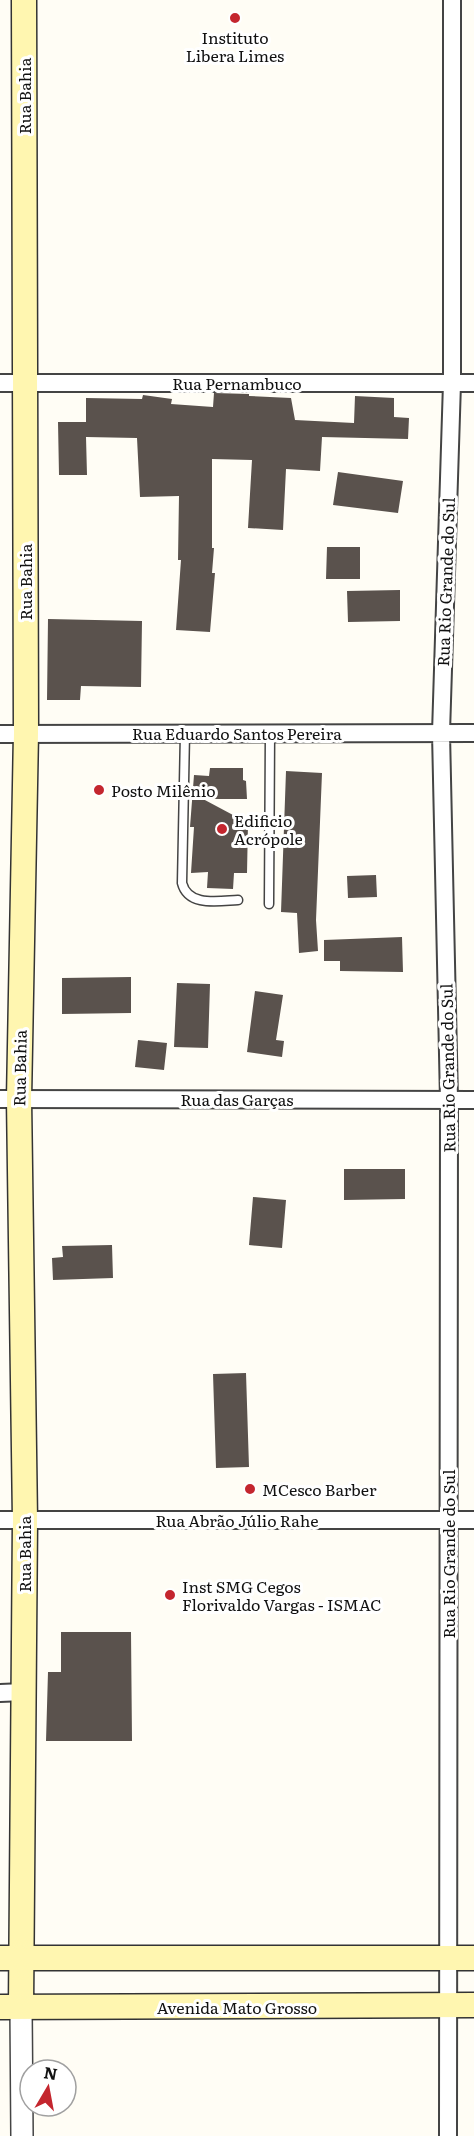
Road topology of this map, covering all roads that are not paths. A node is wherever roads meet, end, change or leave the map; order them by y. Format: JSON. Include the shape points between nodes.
{"nodes":[{"id":1,"x":24,"y":0,"type":"edge"},
{"id":2,"x":452,"y":0,"type":"edge"},
{"id":3,"x":0,"y":383,"type":"edge"},
{"id":4,"x":25,"y":383,"type":"junction"},
{"id":5,"x":452,"y":383,"type":"junction"},
{"id":6,"x":474,"y":383,"type":"edge"},
{"id":7,"x":185,"y":733,"type":"junction"},
{"id":8,"x":270,"y":733,"type":"junction"},
{"id":9,"x":441,"y":733,"type":"junction"},
{"id":10,"x":474,"y":733,"type":"edge"},
{"id":11,"x":0,"y":734,"type":"edge"},
{"id":12,"x":26,"y":734,"type":"junction"},
{"id":13,"x":238,"y":900,"type":"dead end"},
{"id":14,"x":269,"y":904,"type":"dead end"},
{"id":15,"x":9,"y":1099,"type":"edge"},
{"id":16,"x":449,"y":1100,"type":"junction"},
{"id":17,"x":474,"y":1100,"type":"edge"},
{"id":18,"x":0,"y":1520,"type":"edge"},
{"id":19,"x":25,"y":1520,"type":"junction"},
{"id":20,"x":474,"y":1520,"type":"edge"},
{"id":21,"x":448,"y":1521,"type":"junction"},
{"id":22,"x":12,"y":1692,"type":"edge"},
{"id":23,"x":11,"y":1958,"type":"edge"},
{"id":24,"x":449,"y":1958,"type":"junction"},
{"id":25,"x":474,"y":1958,"type":"edge"},
{"id":26,"x":449,"y":2006,"type":"junction"},
{"id":27,"x":474,"y":2006,"type":"edge"},
{"id":28,"x":11,"y":2007,"type":"edge"},
{"id":29,"x":22,"y":2136,"type":"edge"},
{"id":30,"x":448,"y":2136,"type":"edge"}],
"edges":[{"from":1,"to":4,"type":"main road","name":"Rua Bahia"},
{"from":2,"to":5,"type":"street","name":"Rua Rio Grande do Sul"},
{"from":3,"to":4,"type":"street","name":"Rua Pernambuco"},
{"from":4,"to":5,"type":"street","name":"Rua Pernambuco"},
{"from":4,"to":12,"type":"main road","name":"Rua Bahia"},
{"from":5,"to":6,"type":"street","name":"Rua Pernambuco"},
{"from":5,"to":9,"type":"street","name":"Rua Rio Grande do Sul"},
{"from":7,"to":8,"type":"street","name":"Rua Eduardo Santos Pereira"},
{"from":7,"to":12,"type":"street","name":"Rua Eduardo Santos Pereira"},
{"from":7,"to":13,"type":"lane","via":[[184,892],[206,901]]},
{"from":8,"to":9,"type":"street","name":"Rua Eduardo Santos Pereira"},
{"from":8,"to":14,"type":"lane"},
{"from":9,"to":10,"type":"street","name":"Rua Eduardo Santos Pereira"},
{"from":9,"to":16,"type":"street","name":"Rua Rio Grande do Sul"},
{"from":11,"to":12,"type":"street","name":"Rua Eduardo Santos Pereira"},
{"from":12,"to":15,"type":"main road","name":"Rua Bahia"},
{"from":15,"to":16,"type":"street","name":"Rua das Garças"},
{"from":15,"to":19,"type":"main road","name":"Rua Bahia"},
{"from":16,"to":17,"type":"street","name":"Rua das Garças"},
{"from":16,"to":21,"type":"street","name":"Rua Rio Grande do Sul"},
{"from":18,"to":19,"type":"street","name":"Rua Abrão Júlio Rahe"},
{"from":19,"to":21,"type":"street","name":"Rua Abrão Júlio Rahe"},
{"from":19,"to":22,"type":"main road","name":"Rua Bahia"},
{"from":20,"to":21,"type":"street","name":"Rua Abrão Júlio Rahe"},
{"from":21,"to":24,"type":"street","name":"Rua Rio Grande do Sul"},
{"from":22,"to":23,"type":"main road","name":"Rua Bahia"},
{"from":23,"to":24,"type":"main road"},
{"from":23,"to":28,"type":"main road","name":"Rua Bahia"},
{"from":24,"to":25,"type":"main road"},
{"from":24,"to":26,"type":"street","name":"Rua Rio Grande do Sul"},
{"from":26,"to":27,"type":"main road","name":"Avenida Mato Grosso"},
{"from":26,"to":28,"type":"main road","name":"Avenida Mato Grosso"},
{"from":26,"to":30,"type":"street","name":"Rua Rio Grande do Sul"},
{"from":28,"to":29,"type":"street","name":"Rua Bahia"}]}
